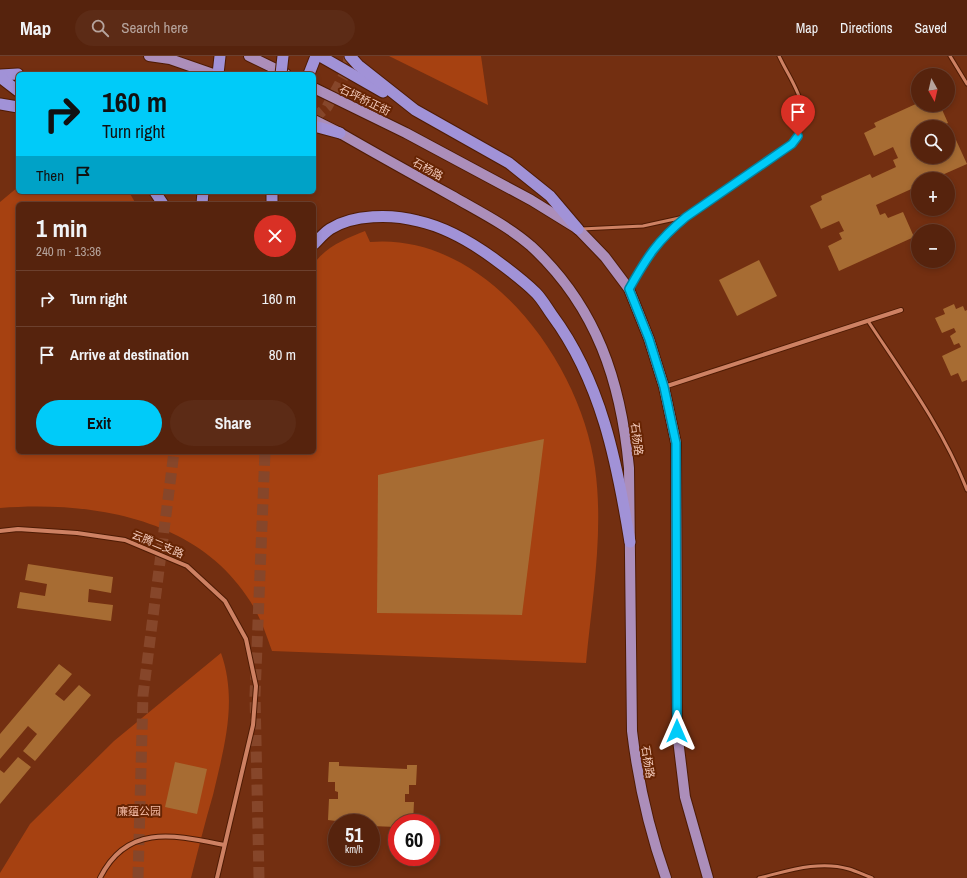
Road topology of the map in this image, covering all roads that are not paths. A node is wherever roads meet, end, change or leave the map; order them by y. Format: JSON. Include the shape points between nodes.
{"nodes":[{"id":1,"x":149,"y":56,"type":"edge"},
{"id":2,"x":220,"y":56,"type":"edge"},
{"id":3,"x":249,"y":56,"type":"edge"},
{"id":4,"x":283,"y":56,"type":"edge"},
{"id":5,"x":316,"y":56,"type":"edge"},
{"id":6,"x":320,"y":56,"type":"edge"},
{"id":7,"x":350,"y":56,"type":"edge"},
{"id":8,"x":779,"y":56,"type":"edge"},
{"id":9,"x":950,"y":56,"type":"edge"},
{"id":10,"x":207,"y":72,"type":"edge"},
{"id":11,"x":218,"y":72,"type":"edge"},
{"id":12,"x":281,"y":72,"type":"edge"},
{"id":13,"x":282,"y":72,"type":"edge"},
{"id":14,"x":310,"y":72,"type":"edge"},
{"id":15,"x":16,"y":74,"type":"edge"},
{"id":16,"x":0,"y":76,"type":"edge"},
{"id":17,"x":967,"y":84,"type":"edge"},
{"id":18,"x":16,"y":89,"type":"edge"},
{"id":19,"x":316,"y":89,"type":"edge"},
{"id":20,"x":0,"y":104,"type":"edge"},
{"id":21,"x":16,"y":107,"type":"edge"},
{"id":22,"x":415,"y":110,"type":"junction"},
{"id":23,"x":316,"y":121,"type":"edge"},
{"id":24,"x":316,"y":127,"type":"edge"},
{"id":25,"x":340,"y":133,"type":"junction"},
{"id":26,"x":406,"y":133,"type":"joint"},
{"id":27,"x":686,"y":217,"type":"junction"},
{"id":28,"x":578,"y":229,"type":"junction"},
{"id":29,"x":316,"y":242,"type":"edge"},
{"id":30,"x":629,"y":289,"type":"junction"},
{"id":31,"x":901,"y":310,"type":"dead end"},
{"id":32,"x":868,"y":321,"type":"junction"},
{"id":33,"x":664,"y":387,"type":"junction"},
{"id":34,"x":967,"y":490,"type":"edge"},
{"id":35,"x":0,"y":531,"type":"edge"},
{"id":36,"x":630,"y":542,"type":"junction"},
{"id":37,"x":224,"y":845,"type":"junction"},
{"id":38,"x":100,"y":878,"type":"edge"},
{"id":39,"x":217,"y":878,"type":"edge"},
{"id":40,"x":666,"y":878,"type":"edge"},
{"id":41,"x":708,"y":878,"type":"edge"},
{"id":42,"x":759,"y":878,"type":"edge"},
{"id":43,"x":872,"y":878,"type":"edge"}],
"edges":[{"from":1,"to":10,"type":"main road","via":[[170,59]]},
{"from":2,"to":11,"type":"highway"},
{"from":3,"to":13,"type":"main road"},
{"from":4,"to":12,"type":"highway","bridge":true},
{"from":5,"to":14,"type":"highway"},
{"from":6,"to":22,"type":"highway"},
{"from":7,"to":22,"type":"highway"},
{"from":8,"to":27,"type":"lane","via":[[800,98],[804,118],[798,136],[792,144]]},
{"from":9,"to":17,"type":"lane"},
{"from":15,"to":16,"type":"highway"},
{"from":16,"to":18,"type":"highway"},
{"from":19,"to":26,"type":"main road","name":"石坪桥正街"},
{"from":20,"to":21,"type":"highway"},
{"from":22,"to":28,"type":"highway","via":[[509,163],[550,196]]},
{"from":23,"to":25,"type":"main road"},
{"from":24,"to":25,"type":"highway"},
{"from":25,"to":36,"type":"main road","name":"石杨路","via":[[500,223],[530,246],[557,275],[585,312],[606,355],[618,394],[629,468]]},
{"from":26,"to":28,"type":"main road","name":"石杨路","via":[[531,200]]},
{"from":27,"to":28,"type":"lane","via":[[643,226]]},
{"from":27,"to":30,"type":"lane","via":[[658,242]]},
{"from":28,"to":30,"type":"main road","name":"石杨路","via":[[605,257]]},
{"from":29,"to":36,"type":"highway","via":[[330,229],[354,220],[378,216],[403,217],[429,223],[480,249],[536,293],[562,328],[582,363],[597,398],[620,481]]},
{"from":30,"to":33,"type":"main road","name":"石杨路","via":[[649,339]]},
{"from":31,"to":32,"type":"street"},
{"from":32,"to":33,"type":"street"},
{"from":32,"to":34,"type":"lane","via":[[940,434]]},
{"from":33,"to":41,"type":"main road","name":"石杨路","via":[[676,443],[677,731],[685,797]]},
{"from":35,"to":37,"type":"street","name":"云腾二支路","via":[[18,529],[76,533],[125,540],[187,566],[225,601],[246,640],[256,686],[253,725]]},
{"from":36,"to":40,"type":"main road","name":"石杨路","via":[[632,731],[646,813]]},
{"from":37,"to":38,"type":"street","via":[[179,836],[143,838],[128,844]]},
{"from":37,"to":39,"type":"street","name":"云腾二支路"},
{"from":42,"to":43,"type":"lane","via":[[813,866],[831,865]]}]}
